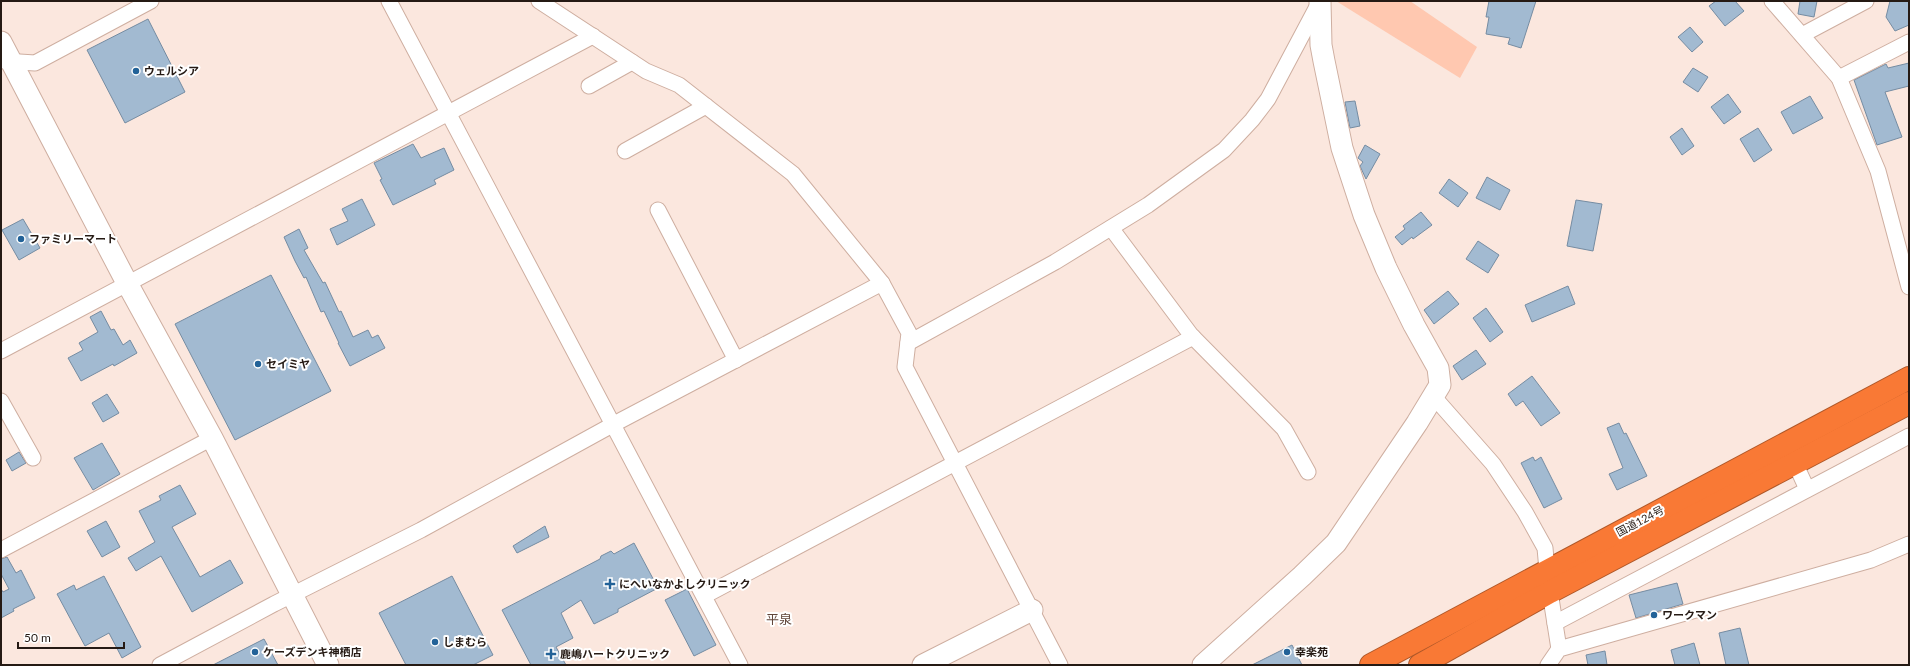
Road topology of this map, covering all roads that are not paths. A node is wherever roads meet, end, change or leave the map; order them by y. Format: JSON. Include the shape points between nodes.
{"nodes":[{"id":1,"x":389,"y":1,"type":"edge"},
{"id":2,"x":539,"y":1,"type":"edge"},
{"id":3,"x":1772,"y":1,"type":"edge"},
{"id":4,"x":1866,"y":1,"type":"edge"},
{"id":5,"x":146,"y":2,"type":"edge"},
{"id":6,"x":1319,"y":2,"type":"edge"},
{"id":7,"x":1802,"y":35,"type":"junction"},
{"id":8,"x":593,"y":36,"type":"junction"},
{"id":9,"x":1,"y":42,"type":"edge"},
{"id":10,"x":1909,"y":42,"type":"edge"},
{"id":11,"x":6,"y":62,"type":"edge"},
{"id":12,"x":632,"y":62,"type":"junction"},
{"id":13,"x":1839,"y":78,"type":"junction"},
{"id":14,"x":589,"y":86,"type":"dead end"},
{"id":15,"x":706,"y":106,"type":"junction"},
{"id":16,"x":448,"y":114,"type":"junction"},
{"id":17,"x":624,"y":151,"type":"dead end"},
{"id":18,"x":658,"y":210,"type":"dead end"},
{"id":19,"x":1111,"y":228,"type":"junction"},
{"id":20,"x":127,"y":283,"type":"junction"},
{"id":21,"x":882,"y":283,"type":"junction"},
{"id":22,"x":1909,"y":287,"type":"edge"},
{"id":23,"x":1193,"y":337,"type":"junction"},
{"id":24,"x":908,"y":343,"type":"junction"},
{"id":25,"x":1,"y":351,"type":"edge"},
{"id":26,"x":736,"y":360,"type":"junction"},
{"id":27,"x":1909,"y":378,"type":"edge"},
{"id":28,"x":1434,"y":397,"type":"junction"},
{"id":29,"x":1,"y":401,"type":"edge"},
{"id":30,"x":1909,"y":403,"type":"edge"},
{"id":31,"x":614,"y":424,"type":"junction"},
{"id":32,"x":1909,"y":436,"type":"edge"},
{"id":33,"x":212,"y":438,"type":"junction"},
{"id":34,"x":33,"y":458,"type":"dead end"},
{"id":35,"x":1795,"y":463,"type":"junction"},
{"id":36,"x":956,"y":464,"type":"junction"},
{"id":37,"x":1308,"y":472,"type":"dead end"},
{"id":38,"x":1807,"y":489,"type":"junction"},
{"id":39,"x":1909,"y":544,"type":"edge"},
{"id":40,"x":1,"y":550,"type":"edge"},
{"id":41,"x":1547,"y":570,"type":"junction"},
{"id":42,"x":1550,"y":592,"type":"junction"},
{"id":43,"x":292,"y":596,"type":"junction"},
{"id":44,"x":704,"y":596,"type":"junction"},
{"id":45,"x":1032,"y":610,"type":"junction"},
{"id":46,"x":1556,"y":623,"type":"junction"},
{"id":47,"x":1559,"y":649,"type":"junction"},
{"id":48,"x":160,"y":665,"type":"edge"},
{"id":49,"x":328,"y":665,"type":"edge"},
{"id":50,"x":740,"y":665,"type":"edge"},
{"id":51,"x":922,"y":665,"type":"edge"},
{"id":52,"x":1060,"y":665,"type":"edge"},
{"id":53,"x":1203,"y":665,"type":"edge"},
{"id":54,"x":1371,"y":665,"type":"edge"},
{"id":55,"x":1420,"y":665,"type":"edge"},
{"id":56,"x":1548,"y":665,"type":"edge"}],
"edges":[{"from":1,"to":16,"type":"street"},
{"from":2,"to":8,"type":"street"},
{"from":3,"to":7,"type":"street"},
{"from":4,"to":7,"type":"street"},
{"from":5,"to":11,"type":"street","via":[[35,63]]},
{"from":6,"to":19,"type":"street","via":[[1268,99],[1252,120],[1224,150],[1148,205]]},
{"from":6,"to":28,"type":"street","via":[[1324,61],[1342,148],[1364,215],[1386,268],[1438,368],[1440,385]]},
{"from":7,"to":13,"type":"street"},
{"from":8,"to":12,"type":"street"},
{"from":8,"to":16,"type":"street"},
{"from":9,"to":11,"type":"street"},
{"from":10,"to":13,"type":"street"},
{"from":11,"to":20,"type":"street"},
{"from":12,"to":14,"type":"street"},
{"from":12,"to":15,"type":"street","via":[[679,85]]},
{"from":13,"to":22,"type":"street","via":[[1878,171]]},
{"from":15,"to":17,"type":"street"},
{"from":15,"to":21,"type":"street","via":[[793,174]]},
{"from":16,"to":20,"type":"street"},
{"from":16,"to":31,"type":"street"},
{"from":18,"to":26,"type":"street"},
{"from":19,"to":23,"type":"street"},
{"from":19,"to":24,"type":"street"},
{"from":20,"to":25,"type":"street"},
{"from":20,"to":33,"type":"street"},
{"from":21,"to":24,"type":"street","via":[[909,333]]},
{"from":21,"to":26,"type":"street"},
{"from":23,"to":36,"type":"street"},
{"from":23,"to":37,"type":"street","via":[[1284,429]]},
{"from":24,"to":36,"type":"street","via":[[905,367]]},
{"from":26,"to":31,"type":"street"},
{"from":27,"to":41,"type":"highway","name":"国道124号"},
{"from":28,"to":41,"type":"street","via":[[1493,464],[1525,512],[1545,548]]},
{"from":28,"to":53,"type":"street","via":[[1336,543]]},
{"from":29,"to":34,"type":"street"},
{"from":30,"to":35,"type":"highway","name":"国道124号"},
{"from":31,"to":43,"type":"street","via":[[421,530]]},
{"from":31,"to":44,"type":"street"},
{"from":32,"to":38,"type":"street"},
{"from":33,"to":40,"type":"street"},
{"from":33,"to":43,"type":"street"},
{"from":35,"to":38,"type":"street"},
{"from":35,"to":42,"type":"highway","name":"国道124号"},
{"from":36,"to":44,"type":"street"},
{"from":36,"to":45,"type":"street"},
{"from":38,"to":46,"type":"street"},
{"from":39,"to":47,"type":"street","via":[[1871,560]]},
{"from":41,"to":42,"type":"street"},
{"from":41,"to":54,"type":"highway","name":"国道124号"},
{"from":42,"to":46,"type":"street"},
{"from":42,"to":55,"type":"highway","name":"国道124号"},
{"from":43,"to":48,"type":"street"},
{"from":43,"to":49,"type":"street"},
{"from":44,"to":50,"type":"street"},
{"from":45,"to":51,"type":"street"},
{"from":45,"to":52,"type":"street"},
{"from":46,"to":47,"type":"street"},
{"from":47,"to":56,"type":"street"}]}
